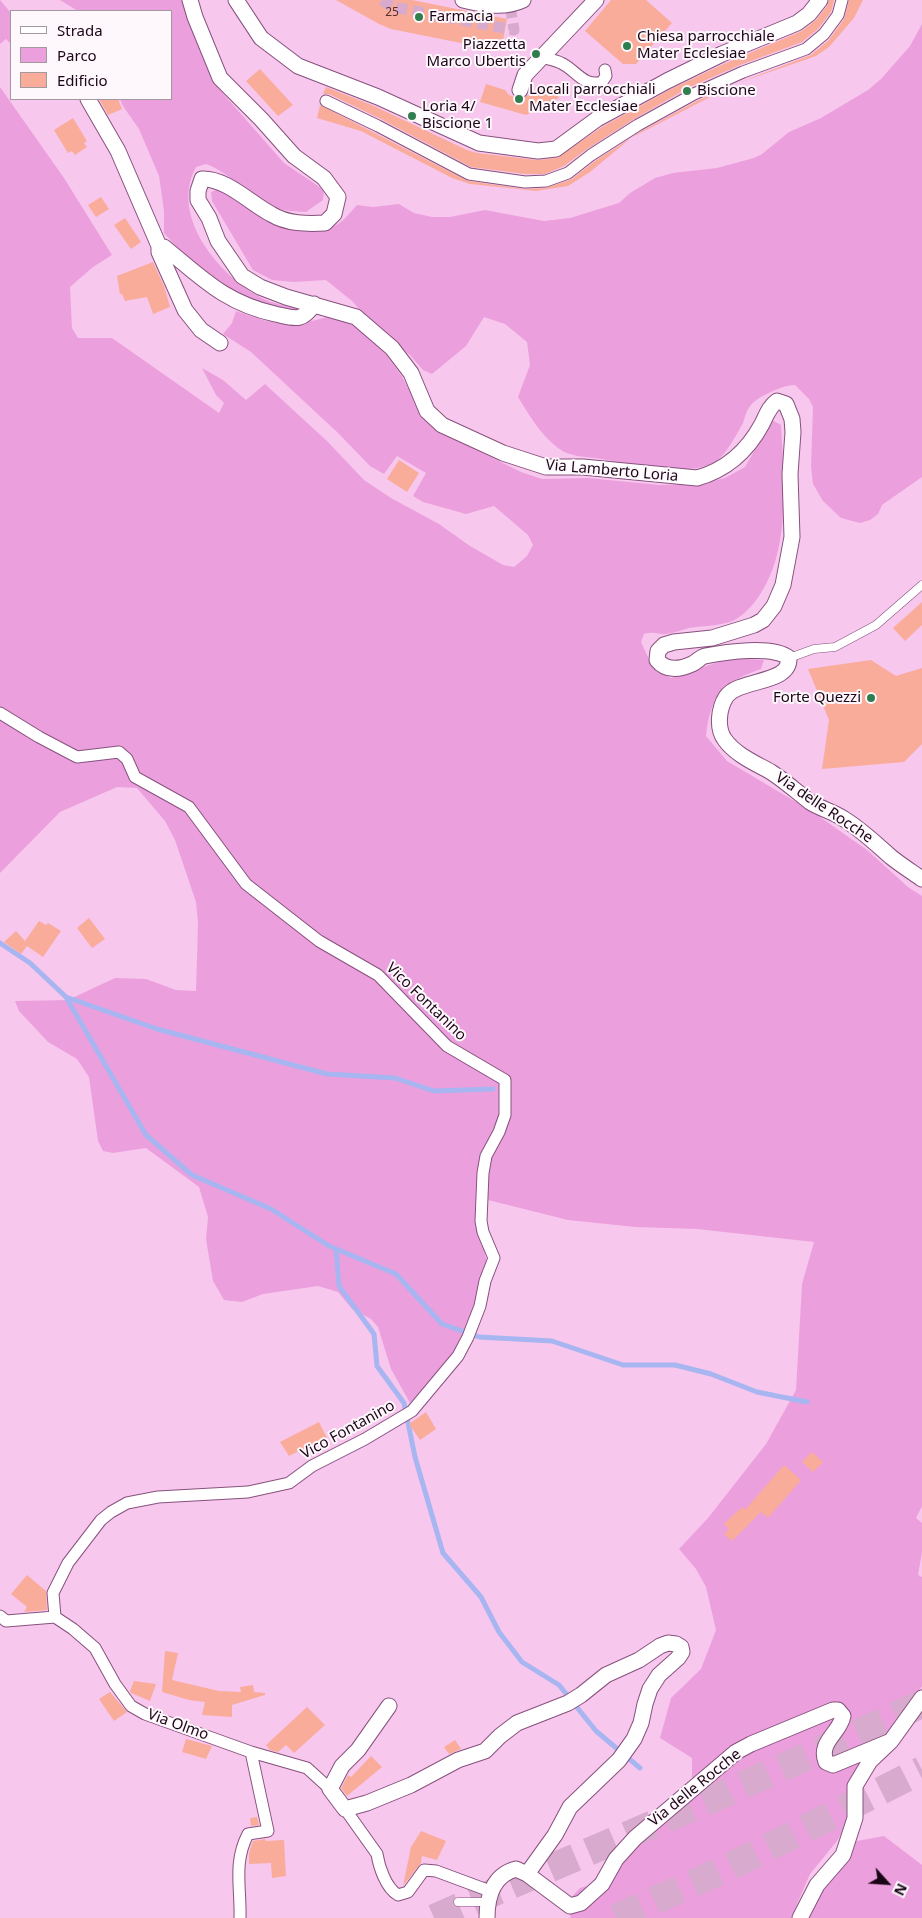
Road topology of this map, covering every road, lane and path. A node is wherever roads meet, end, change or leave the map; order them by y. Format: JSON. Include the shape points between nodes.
{"nodes":[{"id":1,"x":190,"y":0,"type":"edge"},
{"id":2,"x":236,"y":0,"type":"edge"},
{"id":3,"x":463,"y":0,"type":"edge"},
{"id":4,"x":523,"y":0,"type":"edge"},
{"id":5,"x":596,"y":0,"type":"edge"},
{"id":6,"x":820,"y":0,"type":"edge"},
{"id":7,"x":842,"y":0,"type":"edge"},
{"id":8,"x":541,"y":57,"type":"junction"},
{"id":9,"x":605,"y":70,"type":"dead end"},
{"id":10,"x":520,"y":90,"type":"dead end"},
{"id":11,"x":89,"y":100,"type":"edge"},
{"id":12,"x":326,"y":100,"type":"dead end"},
{"id":13,"x":159,"y":246,"type":"junction"},
{"id":14,"x":314,"y":304,"type":"junction"},
{"id":15,"x":220,"y":343,"type":"dead end"},
{"id":16,"x":922,"y":585,"type":"edge"},
{"id":17,"x":789,"y":658,"type":"junction"},
{"id":18,"x":0,"y":713,"type":"edge"},
{"id":19,"x":922,"y":879,"type":"edge"},
{"id":20,"x":0,"y":1616,"type":"edge"},
{"id":21,"x":55,"y":1617,"type":"junction"},
{"id":22,"x":922,"y":1698,"type":"edge"},
{"id":23,"x":389,"y":1706,"type":"dead end"},
{"id":24,"x":891,"y":1741,"type":"junction"},
{"id":25,"x":250,"y":1752,"type":"junction"},
{"id":26,"x":330,"y":1789,"type":"junction"},
{"id":27,"x":345,"y":1809,"type":"junction"},
{"id":28,"x":528,"y":1874,"type":"junction"},
{"id":29,"x":489,"y":1896,"type":"junction"},
{"id":30,"x":458,"y":1902,"type":"dead end"},
{"id":31,"x":240,"y":1918,"type":"edge"},
{"id":32,"x":487,"y":1918,"type":"edge"},
{"id":33,"x":800,"y":1918,"type":"edge"}],
"edges":[{"from":1,"to":14,"type":"street","name":"Via Lamberto Loria","via":[[220,78],[294,156],[324,178],[338,197],[334,214],[325,223],[308,224],[272,215],[212,178],[202,179],[198,200],[218,241],[242,276],[260,287]]},
{"from":2,"to":6,"type":"street","via":[[261,38],[298,66],[378,97],[479,143],[538,151],[556,149],[597,119],[667,81],[797,23]]},
{"from":3,"to":4,"type":"street","via":[[510,5]]},
{"from":5,"to":8,"type":"street"},
{"from":7,"to":12,"type":"street","via":[[838,15],[824,34],[806,48],[694,94],[638,124],[568,173],[546,181],[525,182],[470,174]]},
{"from":8,"to":9,"type":"street","via":[[562,63],[592,84],[602,82]]},
{"from":8,"to":10,"type":"street","via":[[525,75]]},
{"from":11,"to":13,"type":"street","via":[[118,152]]},
{"from":13,"to":14,"type":"street","via":[[216,291],[246,306],[301,318]]},
{"from":13,"to":15,"type":"street","via":[[186,310],[201,330]]},
{"from":14,"to":17,"type":"street","name":"Via Lamberto Loria","via":[[356,317],[392,348],[411,373],[427,410],[442,425],[503,453],[546,467],[583,467],[697,478],[724,468],[750,443],[770,406],[777,401],[786,404],[793,432],[790,474],[792,538],[783,585],[774,606],[763,620],[754,625],[712,638],[664,645],[658,651],[657,660],[666,668],[675,668],[692,664],[703,656],[754,650],[784,653]]},
{"from":16,"to":17,"type":"lane","via":[[876,625],[835,647]]},
{"from":17,"to":19,"type":"street","name":"Via delle Rocche","via":[[790,664],[779,675],[727,695],[719,724],[724,739],[744,757],[790,784],[811,802],[843,817]]},
{"from":18,"to":21,"type":"street","name":"Vico Fontanino","via":[[77,757],[119,752],[127,759],[135,777],[189,807],[246,884],[319,941],[378,975],[447,1046],[505,1080],[505,1115],[486,1156],[483,1173],[481,1221],[494,1258],[480,1306],[458,1356],[412,1411],[312,1466],[288,1483],[248,1492],[158,1497],[127,1503],[111,1512],[68,1563],[53,1593]]},
{"from":20,"to":21,"type":"street","via":[[6,1621]]},
{"from":21,"to":25,"type":"street","name":"Via Olmo","via":[[95,1648],[131,1706]]},
{"from":22,"to":24,"type":"street"},
{"from":23,"to":26,"type":"street","via":[[358,1750],[342,1766]]},
{"from":24,"to":28,"type":"street","name":"Via delle Rocche","via":[[834,1765],[826,1762],[824,1749],[843,1716],[838,1710],[833,1710],[736,1752],[635,1838],[616,1859],[602,1884],[581,1903],[570,1906]]},
{"from":24,"to":33,"type":"street","via":[[870,1761],[855,1786],[855,1818],[843,1855],[817,1884]]},
{"from":25,"to":26,"type":"street","name":"Via Olmo","via":[[307,1768]]},
{"from":25,"to":31,"type":"street","via":[[268,1831],[248,1834],[242,1847],[238,1873]]},
{"from":26,"to":27,"type":"street","name":"Via Olmo"},
{"from":27,"to":28,"type":"street","via":[[367,1804],[458,1760],[485,1751],[517,1723],[568,1703],[615,1670],[660,1646],[668,1643],[681,1647],[678,1658],[650,1688],[634,1739],[619,1760],[570,1807]]},
{"from":27,"to":29,"type":"street","name":"Via Olmo","via":[[377,1854],[392,1891],[398,1895],[408,1892],[424,1870],[436,1871]]},
{"from":28,"to":29,"type":"street","via":[[516,1869],[509,1871]]},
{"from":29,"to":30,"type":"lane"},
{"from":29,"to":32,"type":"street"}]}
